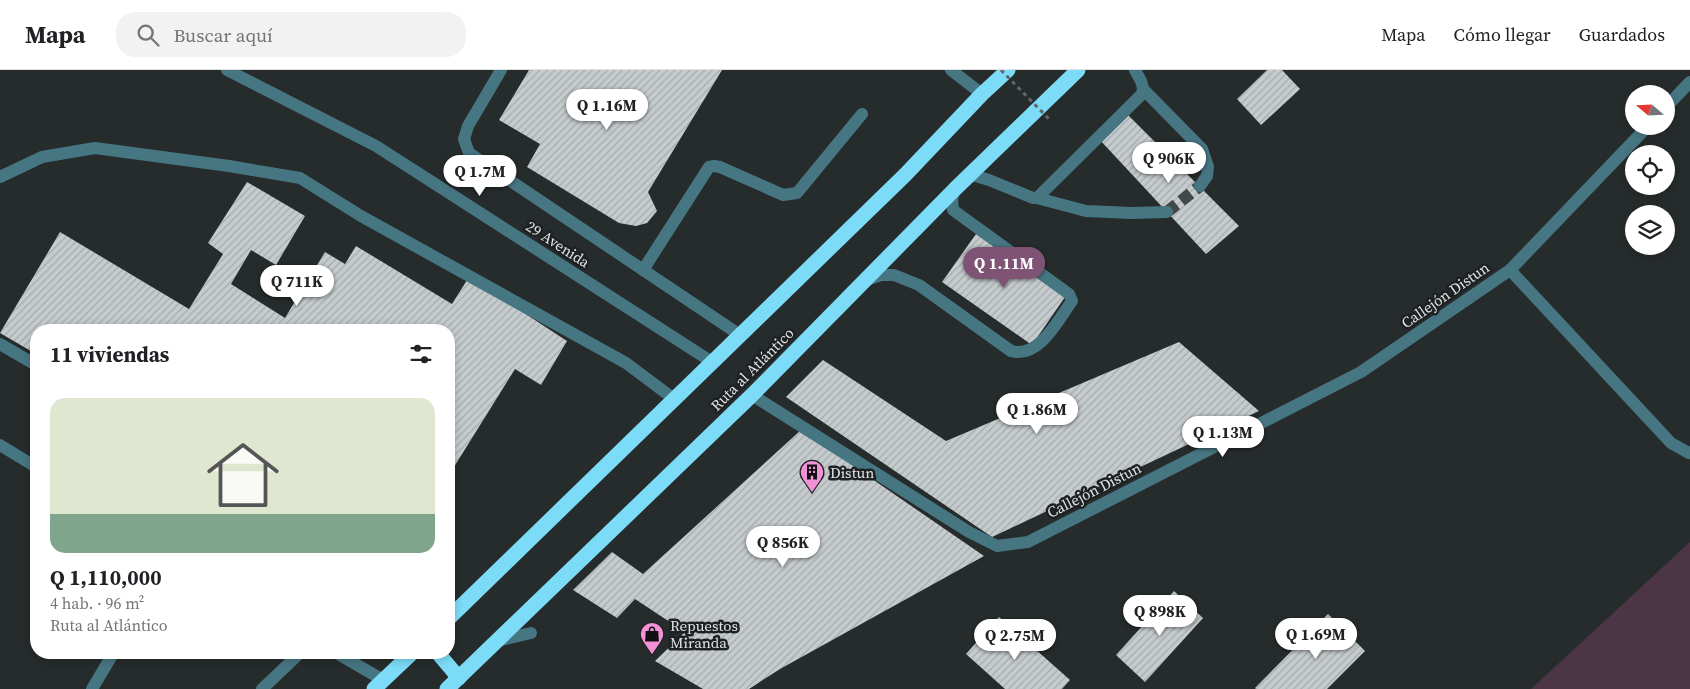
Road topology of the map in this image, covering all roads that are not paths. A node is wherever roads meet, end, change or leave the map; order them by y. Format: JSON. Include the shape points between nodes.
{"nodes":[{"id":1,"x":227,"y":70,"type":"edge"},
{"id":2,"x":501,"y":70,"type":"edge"},
{"id":3,"x":951,"y":70,"type":"edge"},
{"id":4,"x":1008,"y":70,"type":"edge"},
{"id":5,"x":1078,"y":70,"type":"edge"},
{"id":6,"x":1135,"y":70,"type":"edge"},
{"id":7,"x":1690,"y":82,"type":"edge"},
{"id":8,"x":1144,"y":90,"type":"junction"},
{"id":9,"x":982,"y":94,"type":"junction"},
{"id":10,"x":1675,"y":98,"type":"edge"},
{"id":11,"x":862,"y":114,"type":"dead end"},
{"id":12,"x":1639,"y":135,"type":"edge"},
{"id":13,"x":969,"y":174,"type":"junction"},
{"id":14,"x":0,"y":177,"type":"edge"},
{"id":15,"x":1200,"y":186,"type":"tunnel mouth"},
{"id":16,"x":954,"y":189,"type":"junction"},
{"id":17,"x":1037,"y":198,"type":"junction"},
{"id":18,"x":1167,"y":212,"type":"tunnel mouth"},
{"id":19,"x":643,"y":270,"type":"junction"},
{"id":20,"x":1510,"y":270,"type":"junction"},
{"id":21,"x":864,"y":281,"type":"junction"},
{"id":22,"x":740,"y":335,"type":"junction"},
{"id":23,"x":0,"y":344,"type":"edge"},
{"id":24,"x":30,"y":362,"type":"edge"},
{"id":25,"x":712,"y":362,"type":"junction"},
{"id":26,"x":752,"y":395,"type":"junction"},
{"id":27,"x":674,"y":399,"type":"junction"},
{"id":28,"x":0,"y":445,"type":"edge"},
{"id":29,"x":1690,"y":452,"type":"edge"},
{"id":30,"x":30,"y":463,"type":"edge"},
{"id":31,"x":455,"y":609,"type":"edge"},
{"id":32,"x":531,"y":633,"type":"dead end"},
{"id":33,"x":497,"y":641,"type":"junction"},
{"id":34,"x":110,"y":659,"type":"edge"},
{"id":35,"x":294,"y":659,"type":"edge"},
{"id":36,"x":344,"y":659,"type":"edge"},
{"id":37,"x":405,"y":659,"type":"edge"},
{"id":38,"x":442,"y":659,"type":"edge"},
{"id":39,"x":459,"y":684,"type":"edge"},
{"id":40,"x":379,"y":685,"type":"edge"},
{"id":41,"x":92,"y":689,"type":"edge"},
{"id":42,"x":262,"y":689,"type":"edge"},
{"id":43,"x":447,"y":689,"type":"edge"}],
"edges":[{"from":1,"to":25,"type":"street","name":"29 Avenida","via":[[376,146]]},
{"from":2,"to":19,"type":"street","via":[[468,126],[464,139],[470,153]]},
{"from":3,"to":9,"type":"street"},
{"from":4,"to":9,"type":"highway"},
{"from":5,"to":13,"type":"highway","name":"Ruta al Atlántico"},
{"from":6,"to":8,"type":"street"},
{"from":7,"to":10,"type":"street"},
{"from":8,"to":15,"type":"street","via":[[1202,149],[1208,167],[1207,176]]},
{"from":8,"to":17,"type":"street"},
{"from":9,"to":22,"type":"highway","via":[[905,175]]},
{"from":11,"to":19,"type":"street","via":[[797,193],[782,195],[720,167],[709,167]]},
{"from":12,"to":20,"type":"street","name":"Callejón Distun"},
{"from":13,"to":16,"type":"highway","name":"Ruta al Atlántico"},
{"from":13,"to":17,"type":"street"},
{"from":14,"to":27,"type":"street","via":[[42,157],[95,148],[300,178],[626,363]]},
{"from":16,"to":21,"type":"highway","name":"Ruta al Atlántico"},
{"from":16,"to":21,"type":"street","via":[[953,210],[1069,294],[1072,301],[1040,344],[1020,353],[1011,351],[919,285],[894,275],[881,275]]},
{"from":17,"to":18,"type":"street","via":[[1086,211]]},
{"from":19,"to":22,"type":"street"},
{"from":20,"to":26,"type":"street","name":"Callejón Distun","via":[[1362,372],[1028,542],[997,546],[969,532]]},
{"from":20,"to":29,"type":"street","via":[[1671,443]]},
{"from":21,"to":26,"type":"highway","name":"Ruta al Atlántico"},
{"from":22,"to":25,"type":"highway"},
{"from":23,"to":24,"type":"street"},
{"from":25,"to":27,"type":"highway"},
{"from":26,"to":33,"type":"highway","name":"Ruta al Atlántico"},
{"from":27,"to":31,"type":"highway"},
{"from":28,"to":30,"type":"street"},
{"from":32,"to":33,"type":"street"},
{"from":33,"to":39,"type":"highway","name":"Ruta al Atlántico"},
{"from":34,"to":41,"type":"street"},
{"from":35,"to":42,"type":"street"},
{"from":36,"to":40,"type":"street"},
{"from":37,"to":40,"type":"highway"},
{"from":38,"to":39,"type":"highway"},
{"from":39,"to":43,"type":"highway","name":"Ruta al Atlántico"}]}
